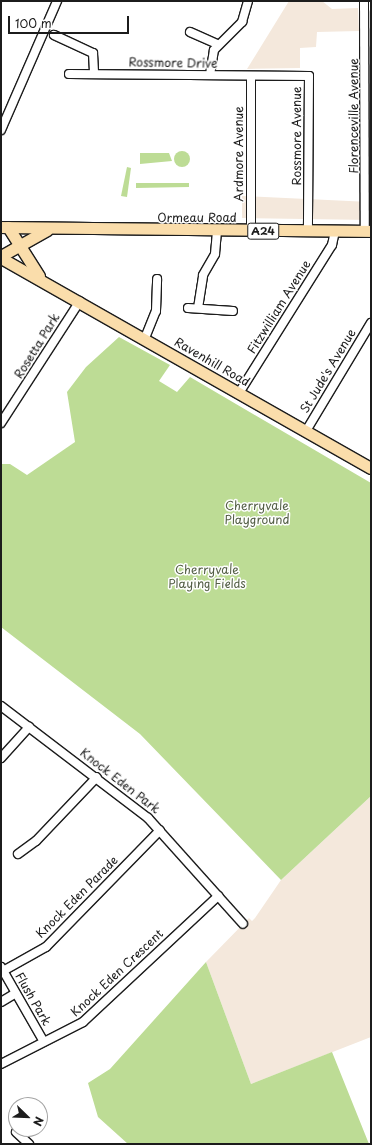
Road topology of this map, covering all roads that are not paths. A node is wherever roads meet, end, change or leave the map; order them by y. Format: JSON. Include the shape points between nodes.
{"nodes":[{"id":1,"x":57,"y":1,"type":"edge"},
{"id":2,"x":248,"y":1,"type":"edge"},
{"id":3,"x":364,"y":1,"type":"edge"},
{"id":4,"x":190,"y":32,"type":"dead end"},
{"id":5,"x":54,"y":35,"type":"dead end"},
{"id":6,"x":217,"y":44,"type":"junction"},
{"id":7,"x":69,"y":74,"type":"dead end"},
{"id":8,"x":94,"y":74,"type":"junction"},
{"id":9,"x":210,"y":75,"type":"junction"},
{"id":10,"x":251,"y":76,"type":"junction"},
{"id":11,"x":1,"y":130,"type":"edge"},
{"id":12,"x":4,"y":227,"type":"edge"},
{"id":13,"x":47,"y":230,"type":"junction"},
{"id":14,"x":217,"y":231,"type":"junction"},
{"id":15,"x":251,"y":231,"type":"junction"},
{"id":16,"x":308,"y":231,"type":"junction"},
{"id":17,"x":335,"y":231,"type":"junction"},
{"id":18,"x":368,"y":231,"type":"edge"},
{"id":19,"x":18,"y":248,"type":"junction"},
{"id":20,"x":1,"y":257,"type":"edge"},
{"id":21,"x":40,"y":278,"type":"junction"},
{"id":22,"x":157,"y":279,"type":"dead end"},
{"id":23,"x":80,"y":301,"type":"junction"},
{"id":24,"x":188,"y":308,"type":"dead end"},
{"id":25,"x":198,"y":308,"type":"junction"},
{"id":26,"x":233,"y":311,"type":"dead end"},
{"id":27,"x":371,"y":322,"type":"edge"},
{"id":28,"x":145,"y":338,"type":"junction"},
{"id":29,"x":240,"y":393,"type":"junction"},
{"id":30,"x":1,"y":423,"type":"edge"},
{"id":31,"x":306,"y":431,"type":"junction"},
{"id":32,"x":371,"y":468,"type":"edge"},
{"id":33,"x":1,"y":706,"type":"edge"},
{"id":34,"x":29,"y":727,"type":"junction"},
{"id":35,"x":1,"y":758,"type":"edge"},
{"id":36,"x":97,"y":777,"type":"junction"},
{"id":37,"x":160,"y":830,"type":"junction"},
{"id":38,"x":18,"y":854,"type":"dead end"},
{"id":39,"x":218,"y":896,"type":"junction"},
{"id":40,"x":243,"y":924,"type":"dead end"},
{"id":41,"x":2,"y":969,"type":"edge"},
{"id":42,"x":16,"y":994,"type":"junction"},
{"id":43,"x":1,"y":1002,"type":"edge"},
{"id":44,"x":44,"y":1042,"type":"junction"},
{"id":45,"x":1,"y":1064,"type":"edge"},
{"id":46,"x":21,"y":1137,"type":"edge"},
{"id":47,"x":29,"y":1144,"type":"edge"}],
"edges":[{"from":1,"to":11,"type":"street"},
{"from":2,"to":6,"type":"street","via":[[242,22]]},
{"from":3,"to":18,"type":"street","name":"Florenceville Avenue"},
{"from":4,"to":6,"type":"street"},
{"from":5,"to":8,"type":"street","via":[[93,53]]},
{"from":6,"to":9,"type":"street"},
{"from":7,"to":8,"type":"street","name":"Rossmore Drive"},
{"from":8,"to":9,"type":"street","name":"Rossmore Drive"},
{"from":9,"to":10,"type":"street","name":"Rossmore Drive"},
{"from":10,"to":15,"type":"street","name":"Ardmore Avenue"},
{"from":10,"to":16,"type":"street","name":"Rossmore Avenue","via":[[309,76]]},
{"from":12,"to":13,"type":"main road","name":"Ormeau Road","number":"A24"},
{"from":12,"to":19,"type":"main road","number":"A24"},
{"from":13,"to":14,"type":"main road","name":"Ormeau Road","number":"A24"},
{"from":13,"to":19,"type":"main road"},
{"from":14,"to":15,"type":"main road","name":"Ormeau Road","number":"A24"},
{"from":14,"to":25,"type":"street","via":[[214,254],[203,275]]},
{"from":15,"to":16,"type":"main road","name":"Ormeau Road","number":"A24"},
{"from":16,"to":17,"type":"main road","name":"Ormeau Road","number":"A24"},
{"from":17,"to":18,"type":"main road","name":"Ormeau Road","number":"A24"},
{"from":17,"to":29,"type":"street","name":"Fitzwilliam Avenue","via":[[332,245]]},
{"from":19,"to":20,"type":"main road"},
{"from":19,"to":21,"type":"main road","name":"Ravenhill Road"},
{"from":20,"to":21,"type":"main road","name":"Ravenhill Road"},
{"from":21,"to":23,"type":"main road","name":"Ravenhill Road"},
{"from":22,"to":28,"type":"street","via":[[156,311]]},
{"from":23,"to":28,"type":"main road","name":"Ravenhill Road"},
{"from":23,"to":30,"type":"street","name":"Rosetta Park"},
{"from":24,"to":25,"type":"street"},
{"from":25,"to":26,"type":"street"},
{"from":27,"to":31,"type":"street","name":"St Jude's Avenue"},
{"from":28,"to":29,"type":"main road","name":"Ravenhill Road"},
{"from":29,"to":31,"type":"main road","name":"Ravenhill Road"},
{"from":31,"to":32,"type":"main road","name":"Ravenhill Road"},
{"from":33,"to":34,"type":"street","name":"Knock Eden Park"},
{"from":34,"to":35,"type":"street"},
{"from":34,"to":36,"type":"street","name":"Knock Eden Park"},
{"from":36,"to":37,"type":"street","name":"Knock Eden Park"},
{"from":36,"to":38,"type":"street","via":[[36,841]]},
{"from":37,"to":39,"type":"street","name":"Knock Eden Park"},
{"from":37,"to":41,"type":"street","name":"Knock Eden Parade","via":[[46,947]]},
{"from":39,"to":40,"type":"street","name":"Knock Eden Park"},
{"from":39,"to":44,"type":"street","name":"Knock Eden Crescent","via":[[83,1022]]},
{"from":41,"to":42,"type":"street","name":"Flush Park"},
{"from":42,"to":43,"type":"street"},
{"from":42,"to":44,"type":"street","name":"Flush Park"},
{"from":44,"to":45,"type":"street","name":"Knock Eden Crescent"},
{"from":46,"to":47,"type":"street"}]}
